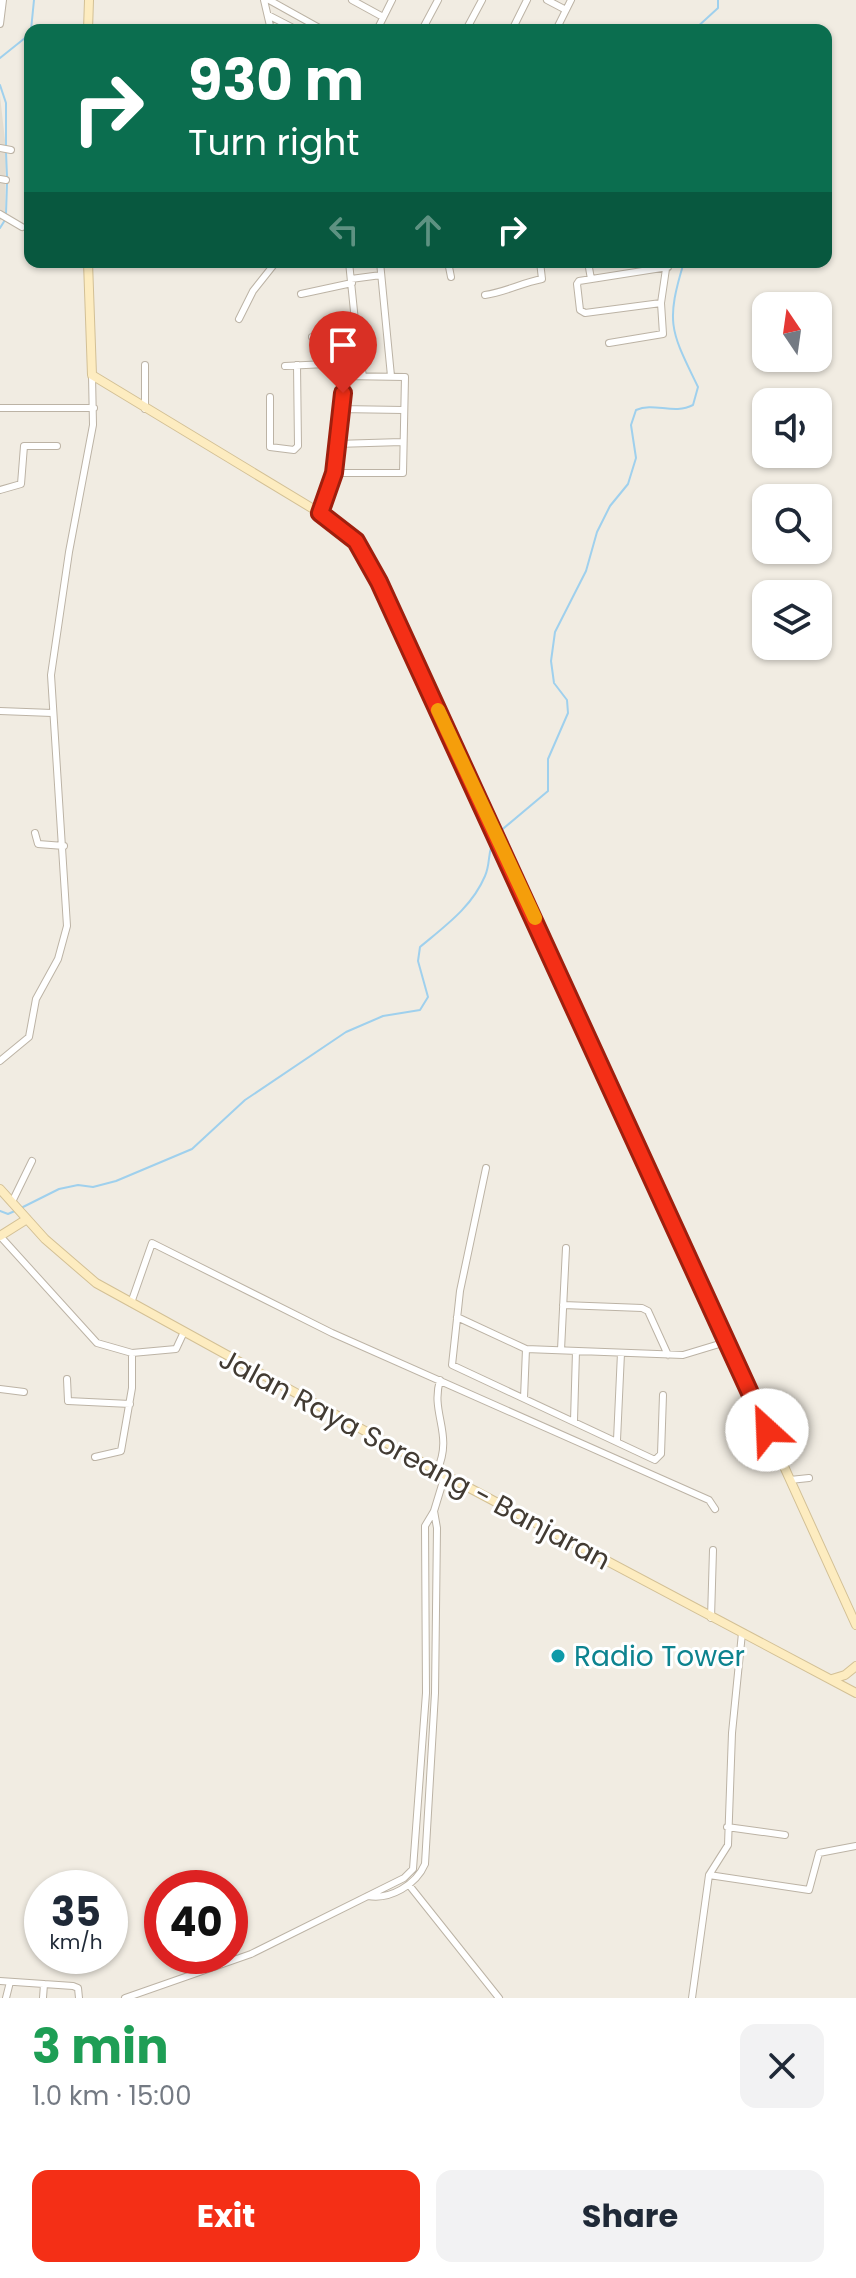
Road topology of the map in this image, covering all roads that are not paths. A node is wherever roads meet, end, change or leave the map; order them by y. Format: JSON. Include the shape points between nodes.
{"nodes":[{"id":1,"x":3,"y":0,"type":"edge"},
{"id":2,"x":89,"y":0,"type":"edge"},
{"id":3,"x":269,"y":0,"type":"edge"},
{"id":4,"x":352,"y":0,"type":"edge"},
{"id":5,"x":392,"y":0,"type":"edge"},
{"id":6,"x":438,"y":0,"type":"edge"},
{"id":7,"x":482,"y":0,"type":"edge"},
{"id":8,"x":527,"y":0,"type":"edge"},
{"id":9,"x":547,"y":0,"type":"edge"},
{"id":10,"x":571,"y":0,"type":"edge"},
{"id":11,"x":566,"y":10,"type":"junction"},
{"id":12,"x":268,"y":15,"type":"junction"},
{"id":13,"x":383,"y":17,"type":"junction"},
{"id":14,"x":0,"y":24,"type":"edge"},
{"id":15,"x":88,"y":24,"type":"edge"},
{"id":16,"x":270,"y":24,"type":"edge"},
{"id":17,"x":285,"y":24,"type":"edge"},
{"id":18,"x":312,"y":24,"type":"edge"},
{"id":19,"x":380,"y":24,"type":"edge"},
{"id":20,"x":425,"y":24,"type":"edge"},
{"id":21,"x":469,"y":24,"type":"edge"},
{"id":22,"x":515,"y":24,"type":"edge"},
{"id":23,"x":559,"y":24,"type":"edge"},
{"id":24,"x":4,"y":217,"type":"edge"},
{"id":25,"x":22,"y":227,"type":"dead end"},
{"id":26,"x":88,"y":268,"type":"edge"},
{"id":27,"x":271,"y":268,"type":"edge"},
{"id":28,"x":350,"y":268,"type":"edge"},
{"id":29,"x":380,"y":268,"type":"edge"},
{"id":30,"x":449,"y":268,"type":"edge"},
{"id":31,"x":541,"y":268,"type":"edge"},
{"id":32,"x":589,"y":268,"type":"edge"},
{"id":33,"x":651,"y":268,"type":"edge"},
{"id":34,"x":667,"y":268,"type":"edge"},
{"id":35,"x":381,"y":275,"type":"junction"},
{"id":36,"x":451,"y":277,"type":"dead end"},
{"id":37,"x":591,"y":279,"type":"junction"},
{"id":38,"x":352,"y":281,"type":"junction"},
{"id":39,"x":301,"y":294,"type":"dead end"},
{"id":40,"x":485,"y":295,"type":"dead end"},
{"id":41,"x":661,"y":303,"type":"junction"},
{"id":42,"x":239,"y":319,"type":"dead end"},
{"id":43,"x":356,"y":331,"type":"junction"},
{"id":44,"x":312,"y":337,"type":"dead end"},
{"id":45,"x":357,"y":341,"type":"junction"},
{"id":46,"x":609,"y":343,"type":"dead end"},
{"id":47,"x":347,"y":363,"type":"junction"},
{"id":48,"x":145,"y":365,"type":"dead end"},
{"id":49,"x":297,"y":365,"type":"junction"},
{"id":50,"x":285,"y":366,"type":"dead end"},
{"id":51,"x":92,"y":375,"type":"junction"},
{"id":52,"x":345,"y":376,"type":"junction"},
{"id":53,"x":363,"y":376,"type":"junction"},
{"id":54,"x":391,"y":376,"type":"junction"},
{"id":55,"x":270,"y":397,"type":"dead end"},
{"id":56,"x":0,"y":408,"type":"edge"},
{"id":57,"x":94,"y":408,"type":"junction"},
{"id":58,"x":145,"y":409,"type":"junction"},
{"id":59,"x":340,"y":409,"type":"junction"},
{"id":60,"x":403,"y":410,"type":"junction"},
{"id":61,"x":402,"y":442,"type":"junction"},
{"id":62,"x":336,"y":444,"type":"junction"},
{"id":63,"x":57,"y":446,"type":"dead end"},
{"id":64,"x":334,"y":473,"type":"junction"},
{"id":65,"x":0,"y":490,"type":"edge"},
{"id":66,"x":320,"y":513,"type":"junction"},
{"id":67,"x":0,"y":711,"type":"edge"},
{"id":68,"x":52,"y":713,"type":"junction"},
{"id":69,"x":35,"y":833,"type":"dead end"},
{"id":70,"x":64,"y":846,"type":"junction"},
{"id":71,"x":0,"y":1061,"type":"edge"},
{"id":72,"x":32,"y":1161,"type":"dead end"},
{"id":73,"x":486,"y":1168,"type":"dead end"},
{"id":74,"x":0,"y":1189,"type":"edge"},
{"id":75,"x":13,"y":1203,"type":"junction"},
{"id":76,"x":25,"y":1217,"type":"junction"},
{"id":77,"x":0,"y":1236,"type":"edge"},
{"id":78,"x":566,"y":1248,"type":"dead end"},
{"id":79,"x":131,"y":1303,"type":"junction"},
{"id":80,"x":563,"y":1305,"type":"junction"},
{"id":81,"x":457,"y":1317,"type":"junction"},
{"id":82,"x":183,"y":1334,"type":"junction"},
{"id":83,"x":726,"y":1342,"type":"junction"},
{"id":84,"x":526,"y":1349,"type":"junction"},
{"id":85,"x":561,"y":1350,"type":"junction"},
{"id":86,"x":576,"y":1351,"type":"junction"},
{"id":87,"x":132,"y":1353,"type":"junction"},
{"id":88,"x":621,"y":1353,"type":"junction"},
{"id":89,"x":668,"y":1355,"type":"junction"},
{"id":90,"x":67,"y":1379,"type":"dead end"},
{"id":91,"x":440,"y":1380,"type":"junction"},
{"id":92,"x":0,"y":1389,"type":"edge"},
{"id":93,"x":24,"y":1392,"type":"dead end"},
{"id":94,"x":663,"y":1395,"type":"dead end"},
{"id":95,"x":524,"y":1398,"type":"junction"},
{"id":96,"x":130,"y":1404,"type":"junction"},
{"id":97,"x":574,"y":1421,"type":"junction"},
{"id":98,"x":767,"y":1430,"type":"junction"},
{"id":99,"x":743,"y":1431,"type":"dead end"},
{"id":100,"x":617,"y":1440,"type":"junction"},
{"id":101,"x":95,"y":1457,"type":"dead end"},
{"id":102,"x":441,"y":1473,"type":"junction"},
{"id":103,"x":809,"y":1478,"type":"dead end"},
{"id":104,"x":790,"y":1480,"type":"junction"},
{"id":105,"x":715,"y":1509,"type":"dead end"},
{"id":106,"x":434,"y":1511,"type":"junction"},
{"id":107,"x":713,"y":1550,"type":"dead end"},
{"id":108,"x":426,"y":1606,"type":"junction"},
{"id":109,"x":436,"y":1606,"type":"junction"},
{"id":110,"x":711,"y":1618,"type":"junction"},
{"id":111,"x":856,"y":1625,"type":"edge"},
{"id":112,"x":742,"y":1633,"type":"junction"},
{"id":113,"x":856,"y":1666,"type":"edge"},
{"id":114,"x":831,"y":1679,"type":"junction"},
{"id":115,"x":856,"y":1693,"type":"edge"},
{"id":116,"x":435,"y":1702,"type":"junction"},
{"id":117,"x":425,"y":1703,"type":"junction"},
{"id":118,"x":425,"y":1799,"type":"junction"},
{"id":119,"x":727,"y":1827,"type":"junction"},
{"id":120,"x":785,"y":1835,"type":"dead end"},
{"id":121,"x":856,"y":1846,"type":"edge"},
{"id":122,"x":709,"y":1875,"type":"junction"},
{"id":123,"x":409,"y":1885,"type":"junction"},
{"id":124,"x":367,"y":1896,"type":"junction"},
{"id":125,"x":0,"y":1981,"type":"edge"},
{"id":126,"x":10,"y":1982,"type":"junction"},
{"id":127,"x":44,"y":1984,"type":"junction"},
{"id":128,"x":6,"y":1998,"type":"edge"},
{"id":129,"x":43,"y":1998,"type":"edge"},
{"id":130,"x":79,"y":1998,"type":"edge"},
{"id":131,"x":125,"y":1998,"type":"edge"},
{"id":132,"x":499,"y":1998,"type":"edge"},
{"id":133,"x":692,"y":1998,"type":"edge"}],
"edges":[{"from":1,"to":14,"type":"street"},
{"from":2,"to":15,"type":"street"},
{"from":3,"to":12,"type":"street"},
{"from":3,"to":18,"type":"street"},
{"from":4,"to":13,"type":"street"},
{"from":5,"to":13,"type":"street"},
{"from":6,"to":20,"type":"street"},
{"from":7,"to":21,"type":"street"},
{"from":8,"to":22,"type":"street"},
{"from":9,"to":11,"type":"street"},
{"from":10,"to":11,"type":"street"},
{"from":11,"to":23,"type":"street"},
{"from":12,"to":16,"type":"street"},
{"from":12,"to":17,"type":"street"},
{"from":13,"to":19,"type":"street"},
{"from":24,"to":25,"type":"street"},
{"from":26,"to":51,"type":"street"},
{"from":27,"to":42,"type":"street"},
{"from":28,"to":38,"type":"street"},
{"from":29,"to":35,"type":"street"},
{"from":30,"to":36,"type":"street"},
{"from":31,"to":40,"type":"street","via":[[542,279]]},
{"from":32,"to":37,"type":"street"},
{"from":33,"to":37,"type":"street"},
{"from":34,"to":41,"type":"street"},
{"from":35,"to":38,"type":"street"},
{"from":35,"to":54,"type":"street"},
{"from":37,"to":41,"type":"street","via":[[577,284],[580,310],[585,313]]},
{"from":38,"to":39,"type":"street"},
{"from":38,"to":43,"type":"street"},
{"from":41,"to":46,"type":"street","via":[[662,335]]},
{"from":43,"to":44,"type":"street"},
{"from":43,"to":45,"type":"street"},
{"from":45,"to":47,"type":"street"},
{"from":45,"to":53,"type":"street"},
{"from":47,"to":49,"type":"street"},
{"from":47,"to":52,"type":"street"},
{"from":48,"to":58,"type":"street"},
{"from":49,"to":50,"type":"street"},
{"from":49,"to":55,"type":"street","via":[[294,450],[270,447]]},
{"from":51,"to":57,"type":"street"},
{"from":51,"to":58,"type":"street"},
{"from":52,"to":53,"type":"street"},
{"from":52,"to":59,"type":"street"},
{"from":53,"to":54,"type":"street"},
{"from":54,"to":60,"type":"street","via":[[405,377]]},
{"from":56,"to":57,"type":"street"},
{"from":57,"to":68,"type":"street","via":[[52,665]]},
{"from":58,"to":66,"type":"street"},
{"from":59,"to":60,"type":"street"},
{"from":59,"to":62,"type":"street"},
{"from":60,"to":61,"type":"street"},
{"from":61,"to":62,"type":"street"},
{"from":61,"to":64,"type":"street","via":[[402,474]]},
{"from":62,"to":64,"type":"street"},
{"from":63,"to":65,"type":"street","via":[[24,446],[21,484]]},
{"from":64,"to":66,"type":"street"},
{"from":66,"to":83,"type":"street","via":[[360,547],[505,852]]},
{"from":67,"to":68,"type":"street"},
{"from":68,"to":70,"type":"street"},
{"from":69,"to":70,"type":"street","via":[[38,844]]},
{"from":70,"to":71,"type":"street","via":[[66,934],[36,999],[29,1037]]},
{"from":72,"to":75,"type":"street"},
{"from":73,"to":81,"type":"street"},
{"from":74,"to":75,"type":"street","name":"Jalan Raya Soreang - Banjaran"},
{"from":75,"to":76,"type":"street","name":"Jalan Raya Soreang - Banjaran"},
{"from":76,"to":77,"type":"street"},
{"from":76,"to":79,"type":"street","name":"Jalan Raya Soreang - Banjaran","via":[[71,1264]]},
{"from":77,"to":87,"type":"street","via":[[97,1343]]},
{"from":78,"to":80,"type":"street"},
{"from":79,"to":82,"type":"street","name":"Jalan Raya Soreang - Banjaran"},
{"from":79,"to":91,"type":"street","via":[[152,1243],[245,1292]]},
{"from":80,"to":85,"type":"street"},
{"from":80,"to":89,"type":"street","via":[[642,1308]]},
{"from":81,"to":84,"type":"street"},
{"from":81,"to":95,"type":"street","via":[[452,1365]]},
{"from":82,"to":87,"type":"street","via":[[176,1349]]},
{"from":82,"to":102,"type":"street","name":"Jalan Raya Soreang - Banjaran"},
{"from":83,"to":89,"type":"street","via":[[699,1353]]},
{"from":83,"to":98,"type":"street"},
{"from":84,"to":85,"type":"street"},
{"from":84,"to":95,"type":"street"},
{"from":85,"to":86,"type":"street"},
{"from":86,"to":88,"type":"street"},
{"from":86,"to":97,"type":"street"},
{"from":87,"to":96,"type":"street"},
{"from":88,"to":89,"type":"street"},
{"from":88,"to":100,"type":"street"},
{"from":90,"to":96,"type":"street","via":[[68,1401]]},
{"from":91,"to":102,"type":"street","via":[[436,1403],[444,1426]]},
{"from":91,"to":105,"type":"street","via":[[711,1500]]},
{"from":92,"to":93,"type":"street"},
{"from":94,"to":100,"type":"street","via":[[659,1459]]},
{"from":95,"to":97,"type":"street"},
{"from":96,"to":101,"type":"street","via":[[120,1453]]},
{"from":97,"to":100,"type":"street"},
{"from":98,"to":99,"type":"street"},
{"from":98,"to":104,"type":"street"},
{"from":102,"to":106,"type":"street"},
{"from":102,"to":110,"type":"street","name":"Jalan Raya Soreang - Banjaran"},
{"from":103,"to":104,"type":"street"},
{"from":104,"to":111,"type":"street"},
{"from":106,"to":108,"type":"street","via":[[425,1526]]},
{"from":106,"to":109,"type":"street"},
{"from":107,"to":110,"type":"street"},
{"from":108,"to":109,"type":"street"},
{"from":108,"to":117,"type":"street"},
{"from":109,"to":116,"type":"street"},
{"from":110,"to":112,"type":"street","name":"Jalan Raya Soreang - Banjaran"},
{"from":112,"to":114,"type":"street","name":"Jalan Raya Soreang - Banjaran"},
{"from":112,"to":119,"type":"street"},
{"from":113,"to":114,"type":"street"},
{"from":114,"to":115,"type":"street","name":"Jalan Raya Soreang - Banjaran"},
{"from":116,"to":117,"type":"street"},
{"from":116,"to":118,"type":"street"},
{"from":117,"to":118,"type":"street"},
{"from":118,"to":123,"type":"street","via":[[425,1864]]},
{"from":118,"to":124,"type":"street","via":[[413,1869]]},
{"from":119,"to":120,"type":"street"},
{"from":119,"to":122,"type":"street","via":[[726,1851]]},
{"from":121,"to":122,"type":"street","via":[[819,1853],[809,1890]]},
{"from":122,"to":133,"type":"street"},
{"from":123,"to":124,"type":"street","via":[[384,1896]]},
{"from":123,"to":132,"type":"street"},
{"from":124,"to":131,"type":"street","via":[[251,1954]]},
{"from":125,"to":126,"type":"street"},
{"from":126,"to":127,"type":"street"},
{"from":126,"to":128,"type":"street"},
{"from":127,"to":129,"type":"street"},
{"from":127,"to":130,"type":"street","via":[[76,1986]]}]}
